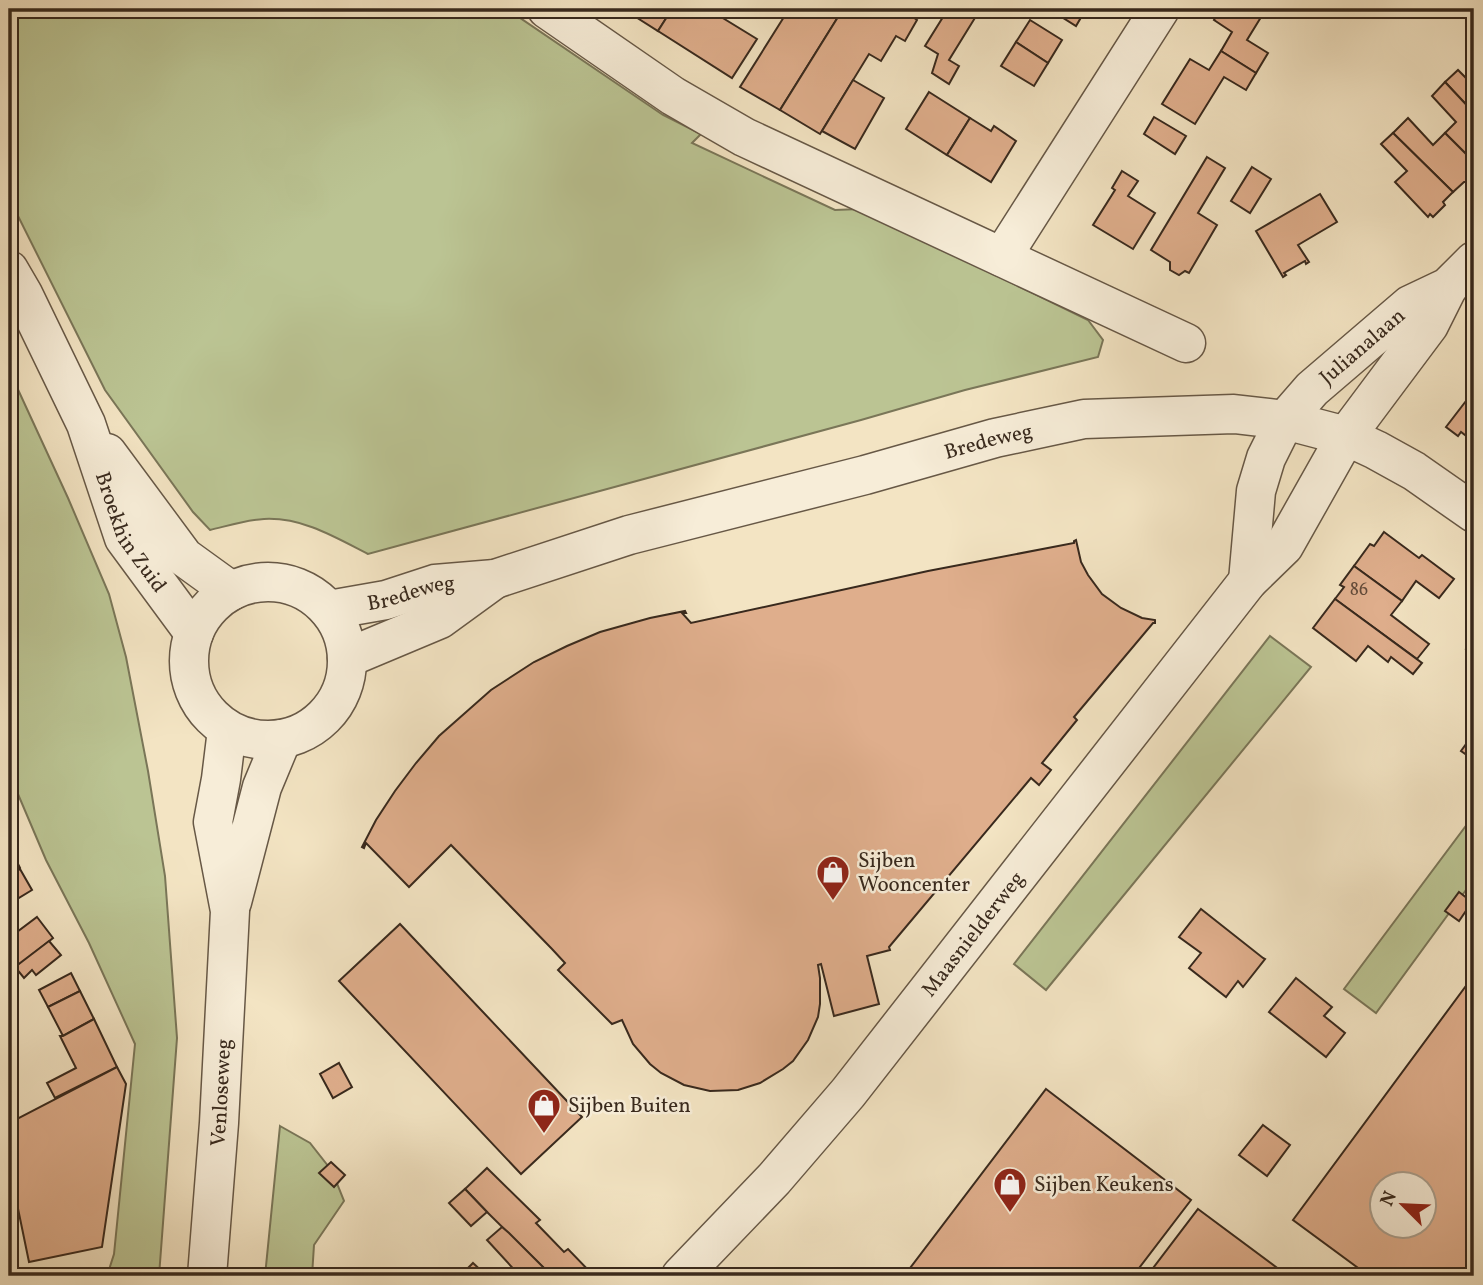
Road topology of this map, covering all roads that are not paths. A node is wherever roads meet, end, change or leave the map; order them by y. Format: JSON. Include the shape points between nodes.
{"nodes":[{"id":1,"x":547,"y":9,"type":"edge"},
{"id":2,"x":1160,"y":9,"type":"edge"},
{"id":3,"x":1002,"y":257,"type":"junction"},
{"id":4,"x":9,"y":270,"type":"edge"},
{"id":5,"x":1461,"y":274,"type":"edge"},
{"id":6,"x":1186,"y":343,"type":"dead end"},
{"id":7,"x":1285,"y":419,"type":"junction"},
{"id":8,"x":86,"y":424,"type":"junction"},
{"id":9,"x":1346,"y":436,"type":"junction"},
{"id":10,"x":1474,"y":513,"type":"edge"},
{"id":11,"x":495,"y":579,"type":"junction"},
{"id":12,"x":1248,"y":581,"type":"junction"},
{"id":13,"x":231,"y":591,"type":"junction"},
{"id":14,"x":329,"y":610,"type":"junction"},
{"id":15,"x":194,"y":633,"type":"junction"},
{"id":16,"x":347,"y":658,"type":"junction"},
{"id":17,"x":227,"y":730,"type":"junction"},
{"id":18,"x":282,"y":739,"type":"junction"},
{"id":19,"x":229,"y":911,"type":"junction"},
{"id":20,"x":207,"y":1276,"type":"edge"},
{"id":21,"x":681,"y":1276,"type":"edge"}],
"edges":[{"from":1,"to":3,"type":"street","via":[[674,96],[744,137]]},
{"from":2,"to":3,"type":"street"},
{"from":3,"to":6,"type":"street"},
{"from":4,"to":8,"type":"street","name":"Broekhin Zuid"},
{"from":5,"to":7,"type":"street","name":"Julianalaan","via":[[1410,304],[1312,389]]},
{"from":5,"to":9,"type":"street","name":"Julianalaan"},
{"from":7,"to":9,"type":"street","name":"Bredeweg"},
{"from":7,"to":11,"type":"street","name":"Bredeweg","via":[[1234,414],[1084,419],[995,438],[629,535]]},
{"from":7,"to":12,"type":"street","via":[[1256,491]]},
{"from":8,"to":13,"type":"street","name":"Broekhin Zuid","via":[[184,558]]},
{"from":8,"to":15,"type":"street","name":"Broekhin Zuid","via":[[124,538]]},
{"from":9,"to":10,"type":"street","name":"Bredeweg","via":[[1414,471]]},
{"from":9,"to":12,"type":"street","name":"Maasnielderweg","via":[[1284,546]]},
{"from":11,"to":14,"type":"street","name":"Bredeweg","via":[[435,584],[386,600]]},
{"from":11,"to":16,"type":"street","name":"Bredeweg","via":[[440,619]]},
{"from":12,"to":21,"type":"street","name":"Maasnielderweg","via":[[848,1093]]},
{"from":13,"to":14,"type":"street","via":[[259,582],[285,584],[313,596]]},
{"from":13,"to":15,"type":"street","via":[[209,608]]},
{"from":14,"to":16,"type":"street","via":[[344,638]]},
{"from":15,"to":17,"type":"street","via":[[188,663],[191,681],[204,709]]},
{"from":16,"to":18,"type":"street","via":[[335,703],[307,730]]},
{"from":17,"to":18,"type":"street","via":[[253,740]]},
{"from":17,"to":19,"type":"street","name":"Venloseweg","via":[[213,822]]},
{"from":18,"to":19,"type":"street","name":"Venloseweg","via":[[262,788]]},
{"from":19,"to":20,"type":"street","name":"Venloseweg"}]}
